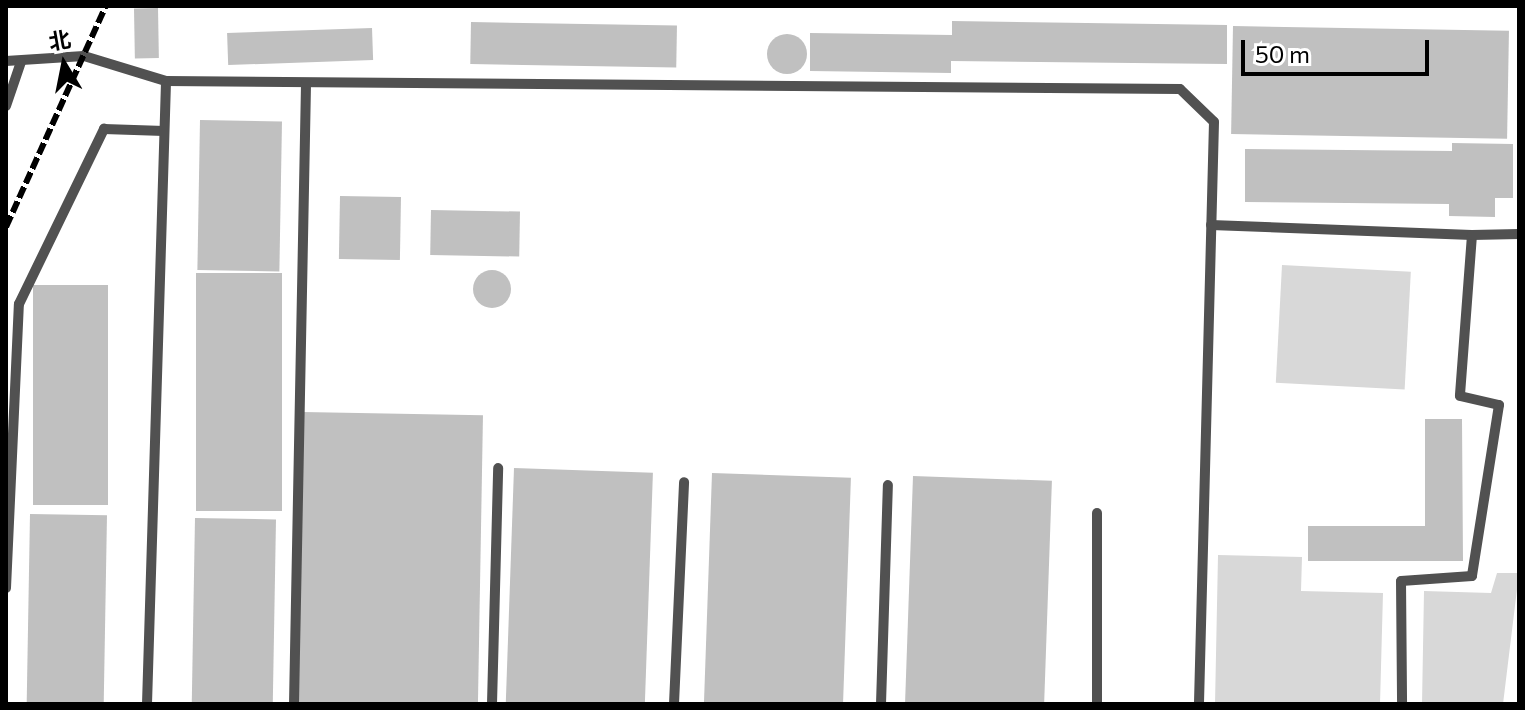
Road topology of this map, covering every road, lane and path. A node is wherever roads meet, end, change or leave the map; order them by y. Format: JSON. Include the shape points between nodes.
{"nodes":[{"id":1,"x":6,"y":61,"type":"edge"},
{"id":2,"x":21,"y":62,"type":"junction"},
{"id":3,"x":166,"y":81,"type":"junction"},
{"id":4,"x":306,"y":83,"type":"junction"},
{"id":5,"x":6,"y":106,"type":"edge"},
{"id":6,"x":164,"y":131,"type":"junction"},
{"id":7,"x":1211,"y":225,"type":"junction"},
{"id":8,"x":1519,"y":234,"type":"edge"},
{"id":9,"x":1472,"y":235,"type":"junction"},
{"id":10,"x":498,"y":468,"type":"dead end"},
{"id":11,"x":684,"y":482,"type":"dead end"},
{"id":12,"x":888,"y":485,"type":"dead end"},
{"id":13,"x":1097,"y":513,"type":"dead end"},
{"id":14,"x":6,"y":588,"type":"edge"},
{"id":15,"x":147,"y":704,"type":"edge"},
{"id":16,"x":294,"y":704,"type":"edge"},
{"id":17,"x":492,"y":704,"type":"edge"},
{"id":18,"x":674,"y":704,"type":"edge"},
{"id":19,"x":881,"y":704,"type":"edge"},
{"id":20,"x":1097,"y":704,"type":"edge"},
{"id":21,"x":1199,"y":704,"type":"edge"},
{"id":22,"x":1402,"y":704,"type":"edge"}],
"edges":[{"from":1,"to":2,"type":"lane"},
{"from":2,"to":3,"type":"lane","via":[[84,56]]},
{"from":2,"to":5,"type":"lane"},
{"from":3,"to":4,"type":"lane"},
{"from":3,"to":6,"type":"lane"},
{"from":4,"to":7,"type":"lane","via":[[1180,89],[1214,122]]},
{"from":4,"to":16,"type":"lane"},
{"from":6,"to":14,"type":"lane","via":[[104,129],[19,304]]},
{"from":6,"to":15,"type":"lane"},
{"from":7,"to":9,"type":"lane"},
{"from":7,"to":21,"type":"lane"},
{"from":8,"to":9,"type":"lane"},
{"from":9,"to":22,"type":"lane","via":[[1460,396],[1499,405],[1472,576],[1401,581]]},
{"from":10,"to":17,"type":"lane"},
{"from":11,"to":18,"type":"lane"},
{"from":12,"to":19,"type":"lane"},
{"from":13,"to":20,"type":"lane"}]}
